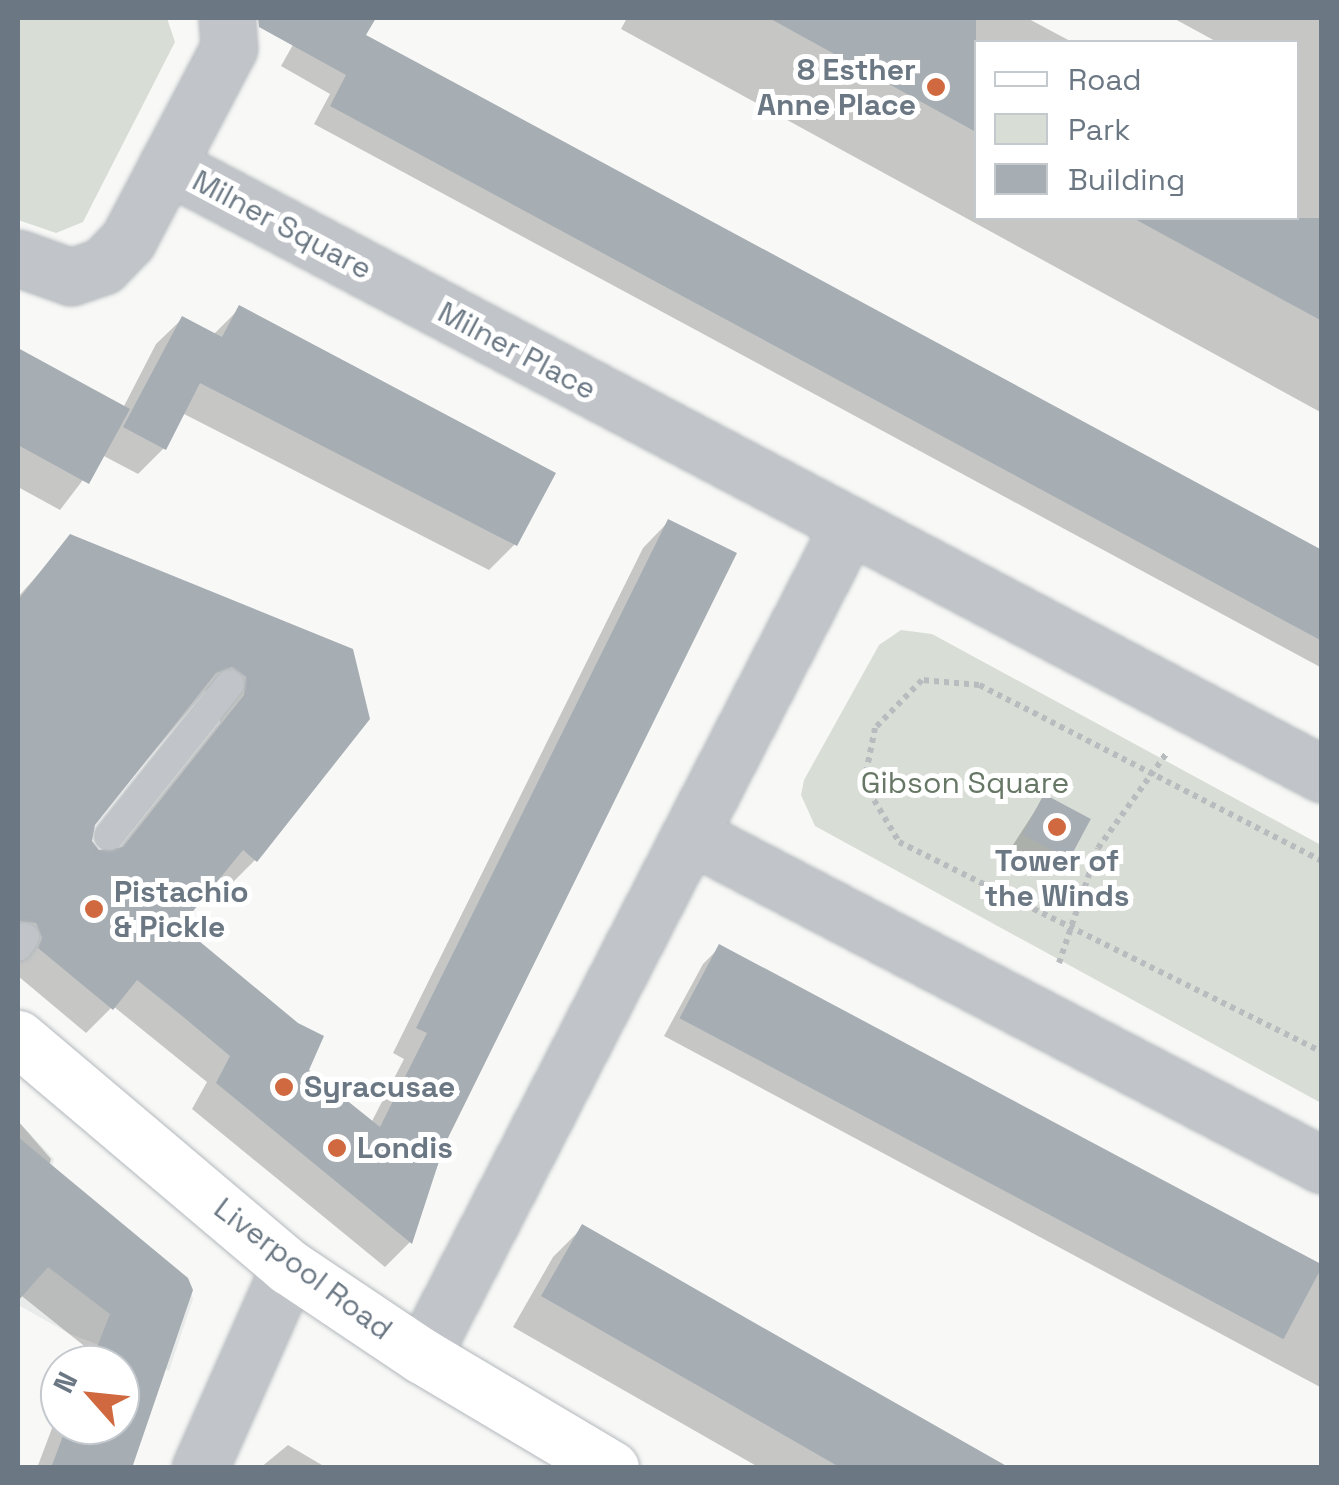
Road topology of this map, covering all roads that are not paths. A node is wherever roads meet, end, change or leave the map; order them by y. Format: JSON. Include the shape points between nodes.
{"nodes":[{"id":1,"x":227,"y":18,"type":"edge"},
{"id":2,"x":167,"y":165,"type":"junction"},
{"id":3,"x":18,"y":258,"type":"edge"},
{"id":4,"x":396,"y":285,"type":"joint"},
{"id":5,"x":848,"y":527,"type":"junction"},
{"id":6,"x":230,"y":684,"type":"dead end"},
{"id":7,"x":1322,"y":774,"type":"edge"},
{"id":8,"x":690,"y":835,"type":"junction"},
{"id":9,"x":109,"y":836,"type":"dead end"},
{"id":10,"x":18,"y":1038,"type":"edge"},
{"id":11,"x":1322,"y":1165,"type":"edge"},
{"id":12,"x":289,"y":1267,"type":"junction"},
{"id":13,"x":422,"y":1356,"type":"junction"},
{"id":14,"x":200,"y":1468,"type":"edge"},
{"id":15,"x":610,"y":1468,"type":"edge"}],
"edges":[{"from":1,"to":2,"type":"street","name":"Milner Square","via":[[229,48]]},
{"from":2,"to":3,"type":"street","name":"Milner Square","via":[[128,240],[103,266],[71,277]]},
{"from":2,"to":4,"type":"street","name":"Milner Square"},
{"from":4,"to":5,"type":"street","name":"Milner Place"},
{"from":5,"to":7,"type":"street"},
{"from":5,"to":8,"type":"street"},
{"from":6,"to":9,"type":"lane"},
{"from":8,"to":11,"type":"street"},
{"from":8,"to":13,"type":"street"},
{"from":10,"to":12,"type":"main road","name":"Liverpool Road"},
{"from":12,"to":13,"type":"main road","name":"Liverpool Road"},
{"from":12,"to":14,"type":"street"},
{"from":13,"to":15,"type":"main road","name":"Liverpool Road"}]}
